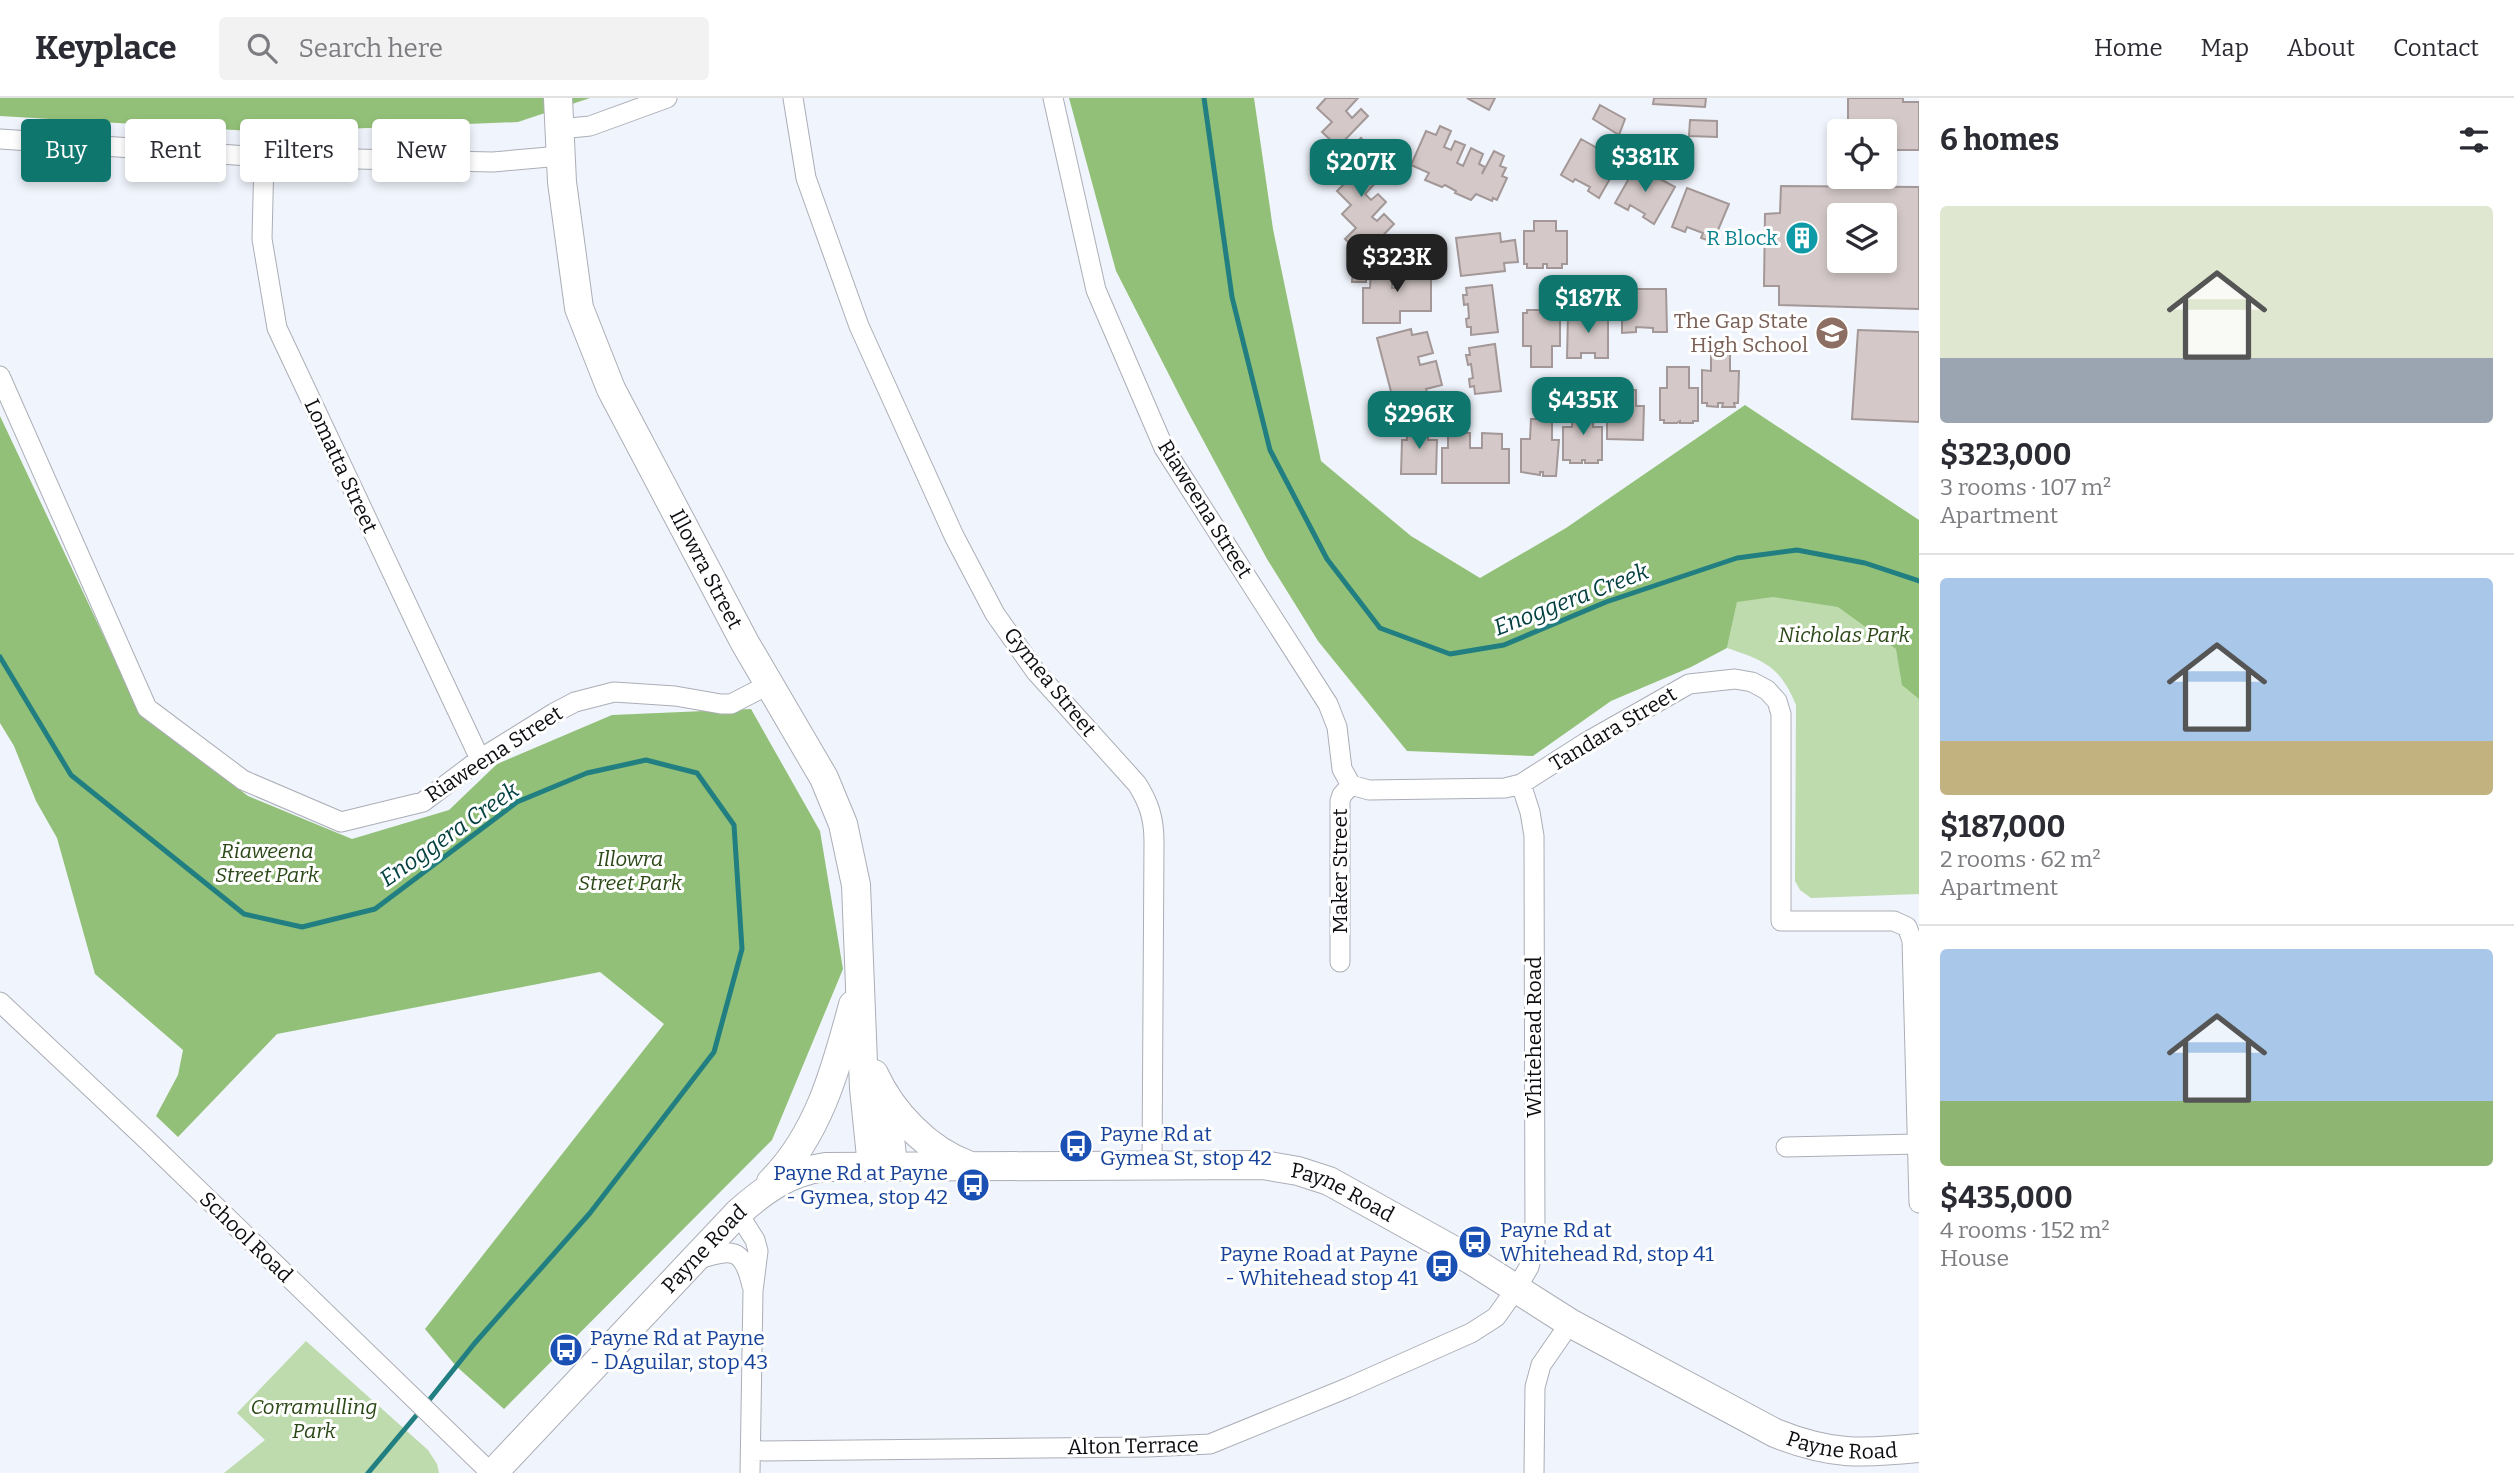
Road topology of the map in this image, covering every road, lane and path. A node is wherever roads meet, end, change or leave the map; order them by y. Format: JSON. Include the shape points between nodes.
{"nodes":[{"id":1,"x":558,"y":98,"type":"edge"},
{"id":2,"x":667,"y":98,"type":"edge"},
{"id":3,"x":793,"y":98,"type":"edge"},
{"id":4,"x":1053,"y":98,"type":"edge"},
{"id":5,"x":0,"y":139,"type":"edge"},
{"id":6,"x":560,"y":143,"type":"junction"},
{"id":7,"x":240,"y":155,"type":"edge"},
{"id":8,"x":358,"y":159,"type":"edge"},
{"id":9,"x":263,"y":182,"type":"edge"},
{"id":10,"x":0,"y":376,"type":"edge"},
{"id":11,"x":768,"y":685,"type":"junction"},
{"id":12,"x":480,"y":759,"type":"junction"},
{"id":13,"x":1521,"y":783,"type":"junction"},
{"id":14,"x":1352,"y":785,"type":"junction"},
{"id":15,"x":1340,"y":962,"type":"dead end"},
{"id":16,"x":860,"y":976,"type":"junction"},
{"id":17,"x":0,"y":1002,"type":"edge"},
{"id":18,"x":863,"y":1034,"type":"junction"},
{"id":19,"x":874,"y":1074,"type":"junction"},
{"id":20,"x":1917,"y":1144,"type":"edge"},
{"id":21,"x":1786,"y":1147,"type":"dead end"},
{"id":22,"x":1153,"y":1166,"type":"junction"},
{"id":23,"x":883,"y":1167,"type":"junction"},
{"id":24,"x":974,"y":1167,"type":"junction"},
{"id":25,"x":760,"y":1194,"type":"junction"},
{"id":26,"x":1919,"y":1203,"type":"edge"},
{"id":27,"x":738,"y":1213,"type":"junction"},
{"id":28,"x":693,"y":1261,"type":"junction"},
{"id":29,"x":1516,"y":1289,"type":"junction"},
{"id":30,"x":753,"y":1291,"type":"junction"},
{"id":31,"x":1570,"y":1323,"type":"junction"},
{"id":32,"x":1919,"y":1448,"type":"edge"},
{"id":33,"x":751,"y":1451,"type":"junction"},
{"id":34,"x":492,"y":1473,"type":"edge"},
{"id":35,"x":750,"y":1473,"type":"edge"},
{"id":36,"x":1534,"y":1473,"type":"edge"}],
"edges":[{"from":1,"to":6,"type":"street","name":"Illowra Street"},
{"from":2,"to":6,"type":"street"},
{"from":3,"to":22,"type":"street","name":"Gymea Street","via":[[806,178],[859,326],[954,536],[995,614],[1036,672],[1137,783],[1149,803],[1154,832]]},
{"from":4,"to":14,"type":"street","name":"Riaweena Street","via":[[1096,290],[1164,448],[1328,705],[1337,727],[1342,769]]},
{"from":5,"to":7,"type":"street"},
{"from":6,"to":8,"type":"street","via":[[493,162]]},
{"from":6,"to":11,"type":"street","name":"Illowra Street","via":[[579,308],[611,389]]},
{"from":9,"to":12,"type":"street","name":"Lomatta Street","via":[[262,239],[277,328]]},
{"from":10,"to":12,"type":"street","name":"Riaweena Street","via":[[146,708],[243,780],[341,822],[423,802]]},
{"from":11,"to":12,"type":"street","name":"Riaweena Street","via":[[731,704],[634,692],[593,696],[554,712]]},
{"from":11,"to":16,"type":"street","name":"Illowra Street","via":[[824,778],[843,824],[856,885]]},
{"from":13,"to":14,"type":"street","name":"Tandara Street","via":[[1491,790],[1369,790]]},
{"from":13,"to":20,"type":"street","name":"Tandara Street","via":[[1689,684],[1735,679],[1760,685],[1777,701],[1781,714],[1782,921],[1894,921],[1907,927],[1912,940]]},
{"from":13,"to":29,"type":"street","name":"Whitehead Road","via":[[1534,836],[1535,1243],[1529,1267]]},
{"from":14,"to":15,"type":"street","name":"Maker Street","via":[[1340,801]]},
{"from":16,"to":18,"type":"street","name":"Illowra Street"},
{"from":16,"to":25,"type":"street","via":[[830,1084],[816,1116],[792,1160]]},
{"from":17,"to":34,"type":"street","name":"School Road"},
{"from":18,"to":19,"type":"street","name":"Illowra Street"},
{"from":18,"to":23,"type":"street","name":"Illowra Street","via":[[864,1088]]},
{"from":19,"to":23,"type":"street","name":"Illowra Street","via":[[884,1107]]},
{"from":19,"to":24,"type":"street","via":[[898,1113],[927,1141],[952,1159]]},
{"from":20,"to":21,"type":"street"},
{"from":20,"to":26,"type":"street"},
{"from":22,"to":24,"type":"street","name":"Payne Road"},
{"from":22,"to":29,"type":"street","name":"Payne Road","via":[[1263,1165],[1329,1181]]},
{"from":23,"to":24,"type":"street","name":"Payne Road"},
{"from":23,"to":25,"type":"street","name":"Payne Road","via":[[806,1170]]},
{"from":25,"to":27,"type":"street","name":"Payne Road"},
{"from":27,"to":28,"type":"street","name":"Payne Road"},
{"from":27,"to":30,"type":"street","via":[[758,1251]]},
{"from":28,"to":30,"type":"street","via":[[724,1252],[736,1255],[747,1266]]},
{"from":28,"to":34,"type":"street","name":"Payne Road"},
{"from":29,"to":31,"type":"street","name":"Payne Road"},
{"from":29,"to":33,"type":"street","name":"Alton Terrace","via":[[1496,1317],[1471,1333],[1210,1444]]},
{"from":30,"to":33,"type":"street"},
{"from":31,"to":32,"type":"street","name":"Payne Road","via":[[1807,1446],[1869,1453]]},
{"from":31,"to":36,"type":"street","via":[[1541,1365],[1535,1387]]},
{"from":33,"to":35,"type":"street"}]}
